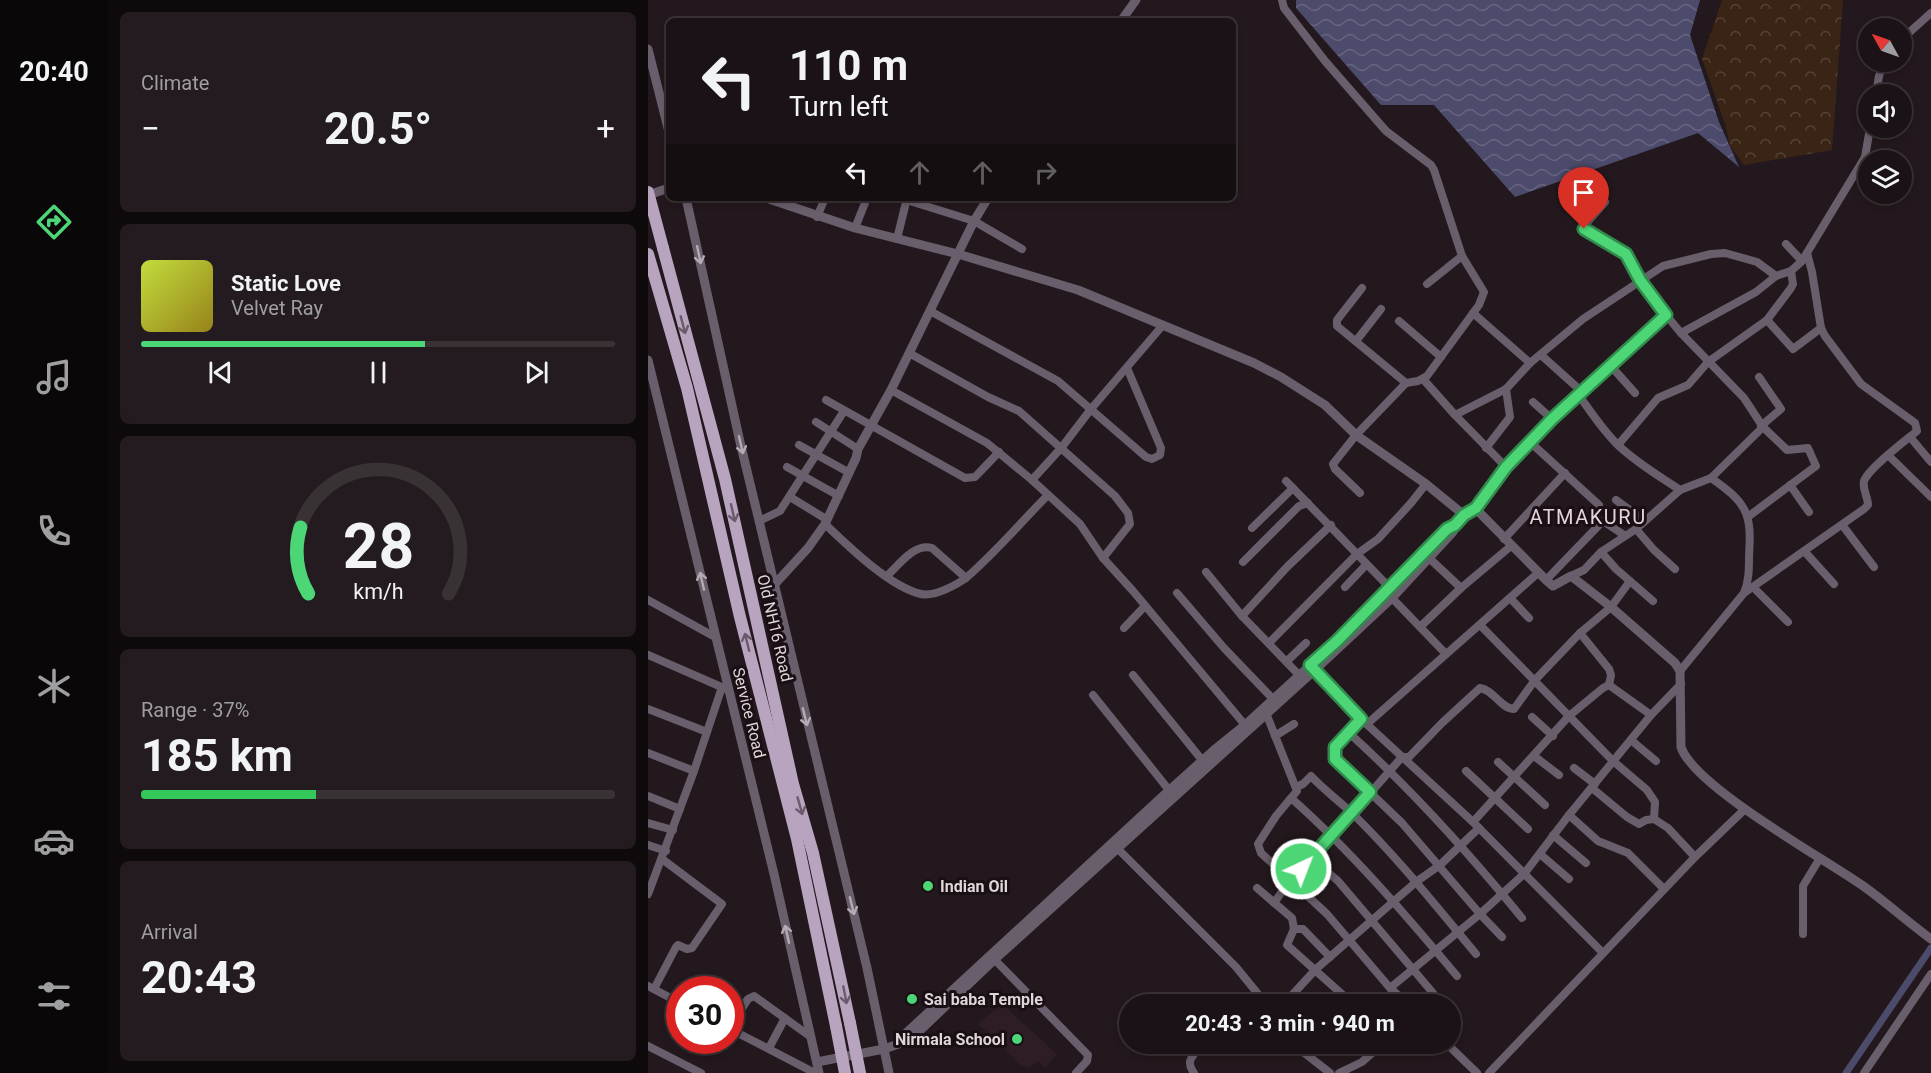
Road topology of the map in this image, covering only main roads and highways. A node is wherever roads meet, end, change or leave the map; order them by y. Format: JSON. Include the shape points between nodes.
{"nodes":[{"id":1,"x":648,"y":194,"type":"edge"},
{"id":2,"x":648,"y":254,"type":"edge"},
{"id":3,"x":845,"y":1073,"type":"edge"},
{"id":4,"x":860,"y":1073,"type":"edge"}],
"edges":[{"from":1,"to":4,"type":"main road","name":"Old NH16 Road","one_way":true,"bridge":true,"via":[[725,479],[793,784],[816,865]]},
{"from":3,"to":2,"type":"main road","name":"Old NH16 Road","one_way":true,"bridge":true,"via":[[797,839],[687,388]]}]}
